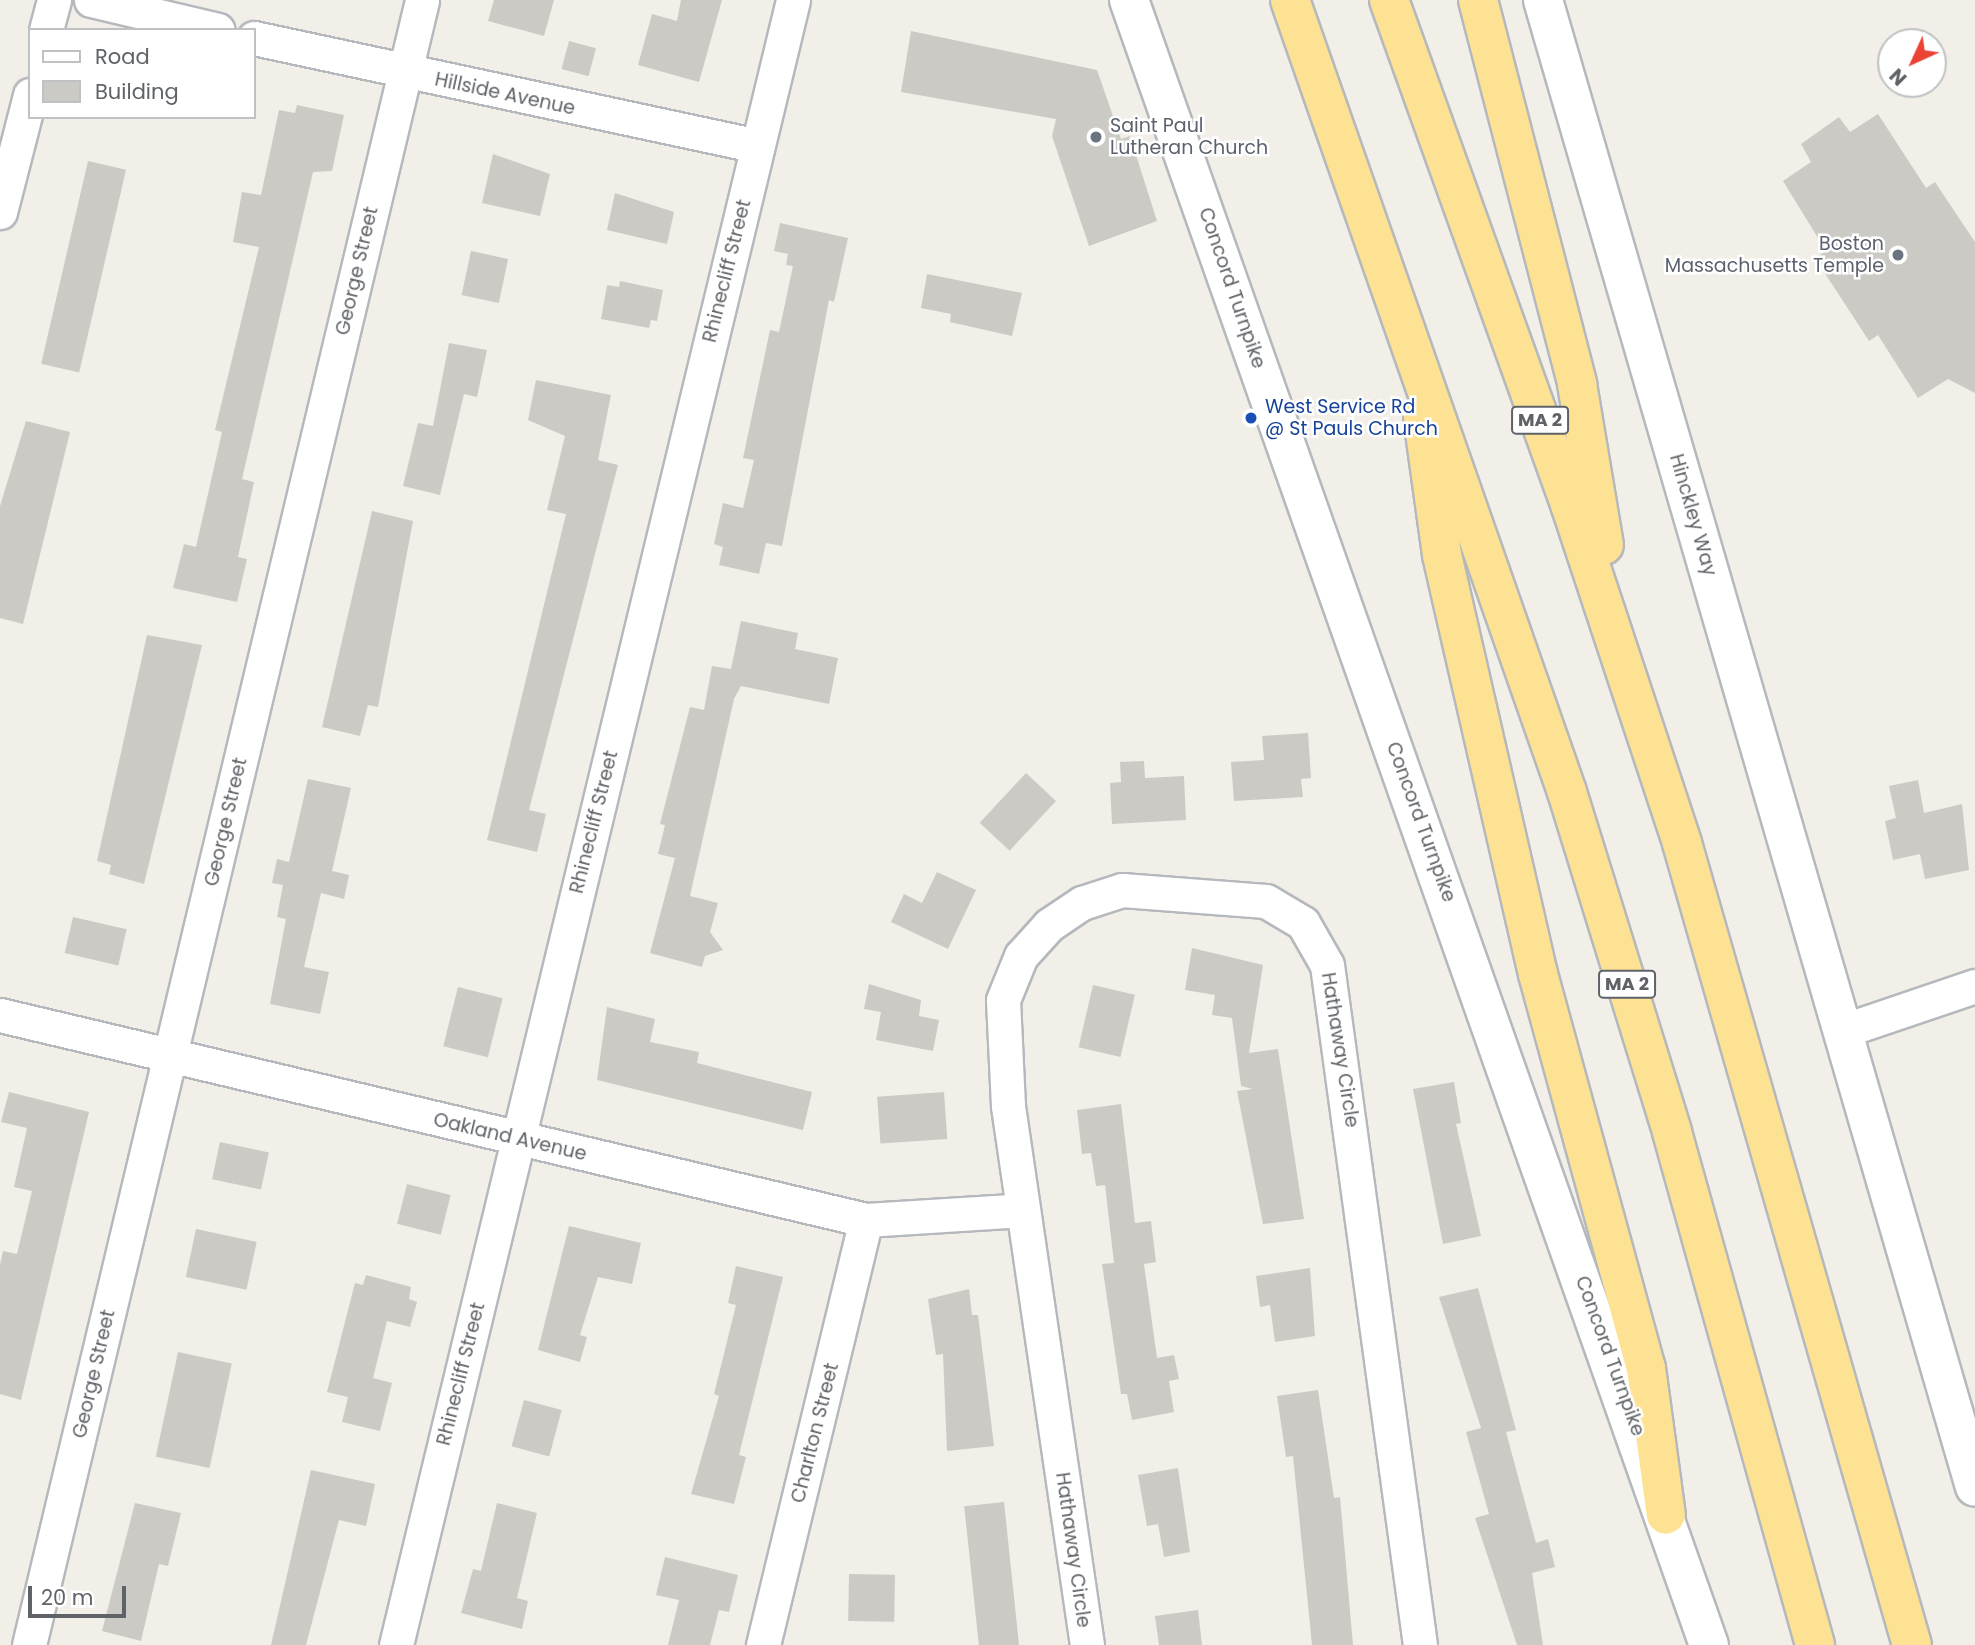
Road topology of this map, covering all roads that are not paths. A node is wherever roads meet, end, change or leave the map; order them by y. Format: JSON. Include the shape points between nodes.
{"nodes":[{"id":1,"x":54,"y":0,"type":"edge"},
{"id":2,"x":91,"y":0,"type":"edge"},
{"id":3,"x":422,"y":0,"type":"edge"},
{"id":4,"x":793,"y":0,"type":"edge"},
{"id":5,"x":1129,"y":0,"type":"edge"},
{"id":6,"x":1290,"y":0,"type":"edge"},
{"id":7,"x":1389,"y":0,"type":"edge"},
{"id":8,"x":1478,"y":0,"type":"edge"},
{"id":9,"x":1543,"y":0,"type":"edge"},
{"id":10,"x":47,"y":28,"type":"edge"},
{"id":11,"x":210,"y":28,"type":"edge"},
{"id":12,"x":256,"y":38,"type":"edge"},
{"id":13,"x":404,"y":73,"type":"junction"},
{"id":14,"x":28,"y":103,"type":"edge"},
{"id":15,"x":758,"y":146,"type":"junction"},
{"id":16,"x":0,"y":212,"type":"edge"},
{"id":17,"x":1411,"y":332,"type":"junction"},
{"id":18,"x":1622,"y":657,"type":"junction"},
{"id":19,"x":1975,"y":986,"type":"edge"},
{"id":20,"x":0,"y":1015,"type":"edge"},
{"id":21,"x":1842,"y":1031,"type":"junction"},
{"id":22,"x":170,"y":1056,"type":"junction"},
{"id":23,"x":518,"y":1139,"type":"junction"},
{"id":24,"x":1023,"y":1209,"type":"junction"},
{"id":25,"x":866,"y":1220,"type":"junction"},
{"id":26,"x":1975,"y":1487,"type":"edge"},
{"id":27,"x":1666,"y":1515,"type":"junction"},
{"id":28,"x":29,"y":1645,"type":"edge"},
{"id":29,"x":396,"y":1645,"type":"edge"},
{"id":30,"x":764,"y":1645,"type":"edge"},
{"id":31,"x":1087,"y":1645,"type":"edge"},
{"id":32,"x":1420,"y":1645,"type":"edge"},
{"id":33,"x":1709,"y":1645,"type":"edge"},
{"id":34,"x":1815,"y":1645,"type":"edge"},
{"id":35,"x":1912,"y":1645,"type":"edge"}],
"edges":[{"from":1,"to":10,"type":"street"},
{"from":2,"to":11,"type":"street"},
{"from":3,"to":13,"type":"street","name":"George Street"},
{"from":4,"to":15,"type":"street","name":"Rhinecliff Street"},
{"from":5,"to":27,"type":"main road","name":"Concord Turnpike"},
{"from":6,"to":17,"type":"highway","number":"MA 2"},
{"from":7,"to":18,"type":"highway","number":"MA 2"},
{"from":8,"to":18,"type":"highway","via":[[1577,384]]},
{"from":9,"to":21,"type":"main road","name":"Hinckley Way"},
{"from":12,"to":13,"type":"street","name":"Hillside Avenue"},
{"from":13,"to":15,"type":"street","name":"Hillside Avenue"},
{"from":13,"to":22,"type":"street","name":"George Street"},
{"from":14,"to":16,"type":"street"},
{"from":15,"to":23,"type":"street","name":"Rhinecliff Street"},
{"from":17,"to":27,"type":"highway","via":[[1442,555],[1551,1026],[1646,1368]]},
{"from":17,"to":34,"type":"highway","number":"MA 2","via":[[1622,968]]},
{"from":18,"to":35,"type":"highway","number":"MA 2","via":[[1780,1169]]},
{"from":19,"to":21,"type":"street"},
{"from":20,"to":22,"type":"street","name":"Oakland Avenue"},
{"from":21,"to":26,"type":"main road"},
{"from":22,"to":23,"type":"street","name":"Oakland Avenue"},
{"from":22,"to":28,"type":"street","name":"George Street"},
{"from":23,"to":25,"type":"street","name":"Oakland Avenue"},
{"from":23,"to":29,"type":"street","name":"Rhinecliff Street"},
{"from":24,"to":25,"type":"street","name":"Oakland Avenue"},
{"from":24,"to":31,"type":"street","name":"Hathaway Circle"},
{"from":24,"to":32,"type":"street","name":"Hathaway Circle","via":[[1002,1027],[1010,975],[1035,939],[1082,902],[1122,890],[1240,895],[1266,901],[1303,923],[1335,991]]},
{"from":25,"to":30,"type":"street","name":"Charlton Street"},
{"from":27,"to":33,"type":"main road","name":"Concord Turnpike"}]}
